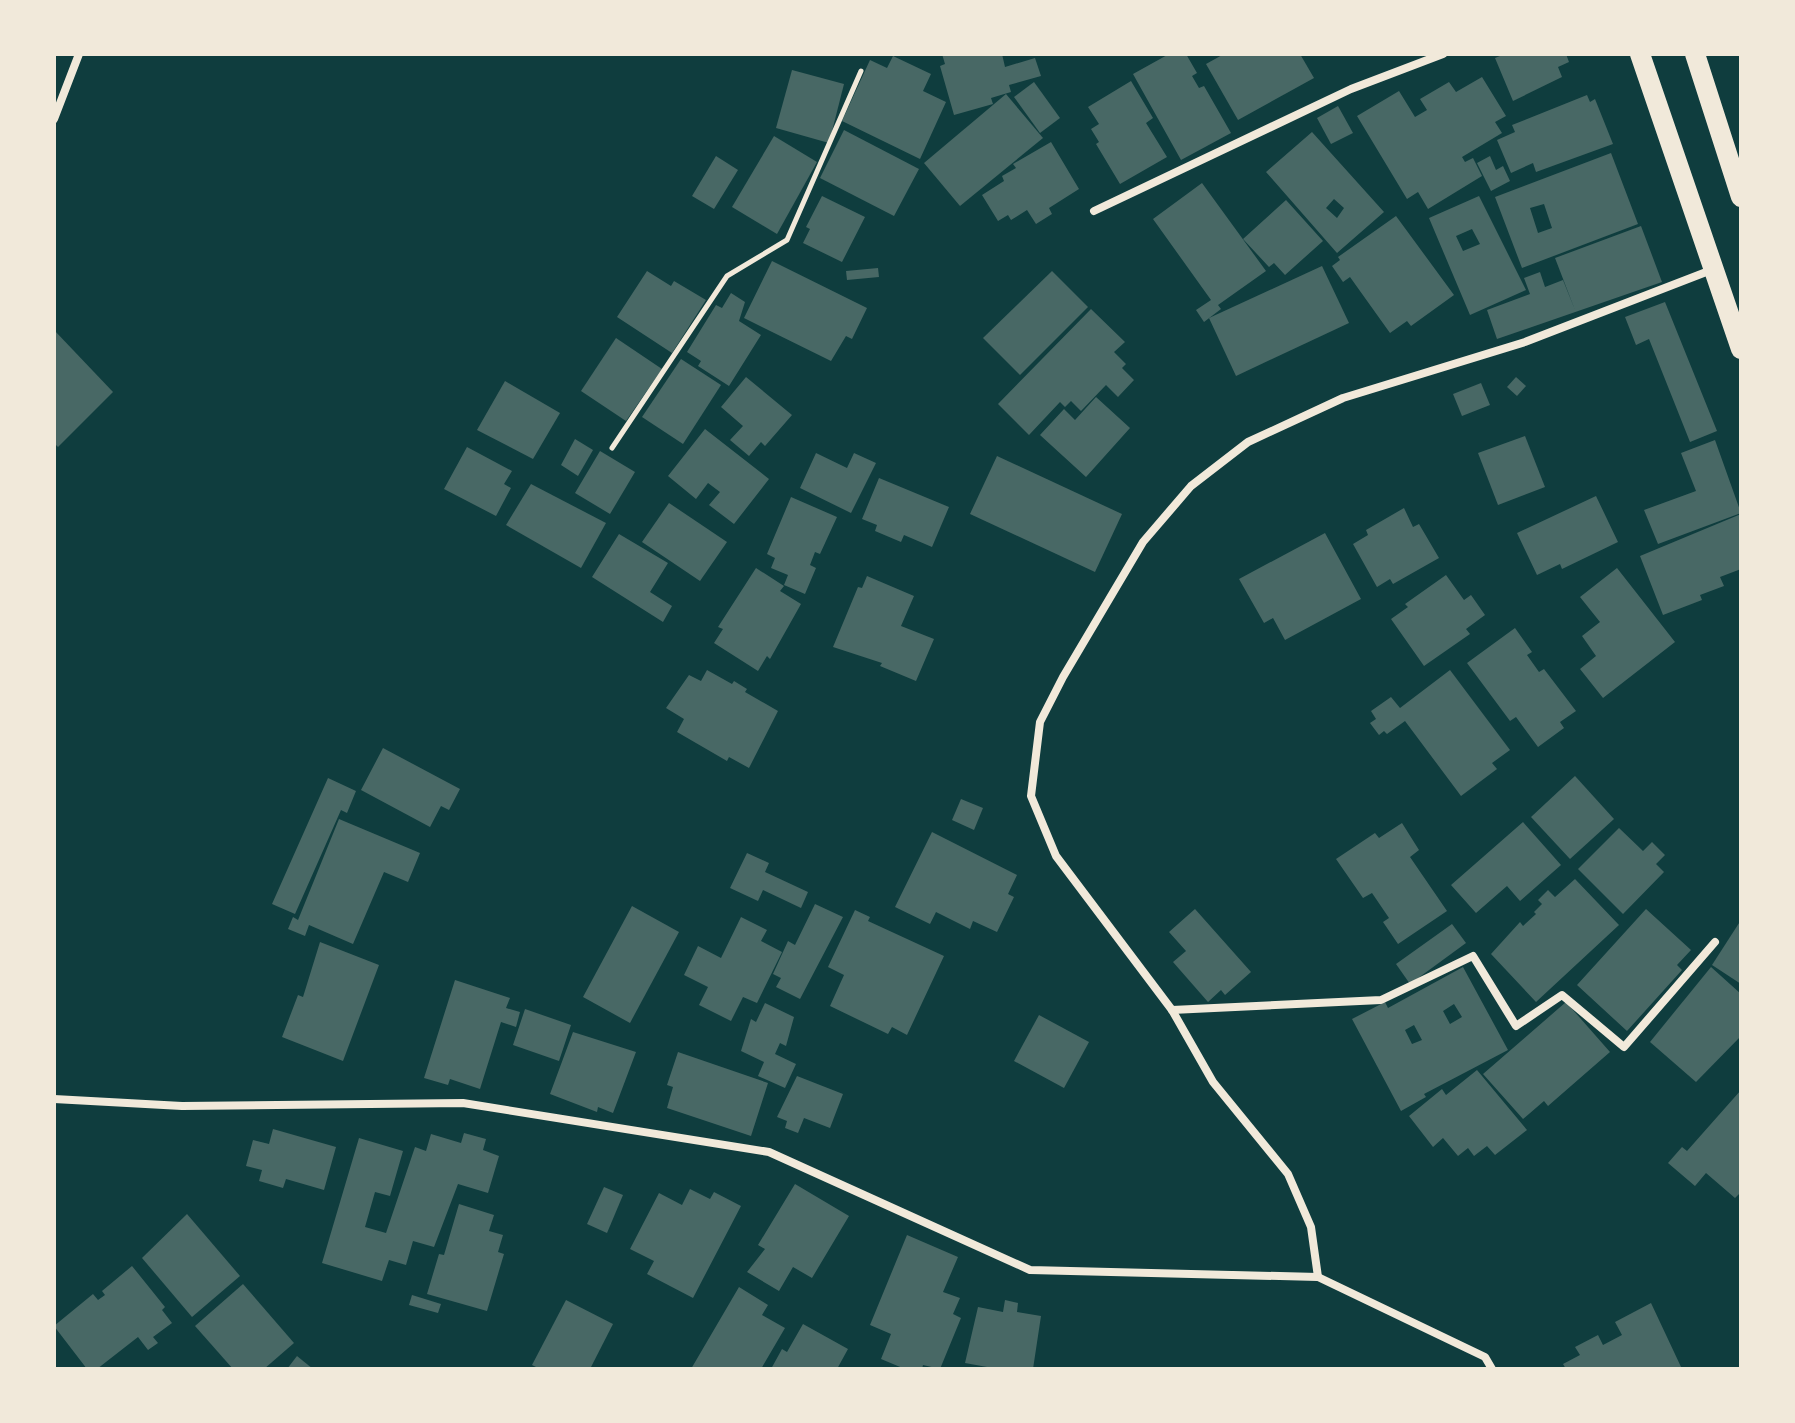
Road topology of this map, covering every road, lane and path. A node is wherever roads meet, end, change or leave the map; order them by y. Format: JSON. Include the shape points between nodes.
{"nodes":[{"id":1,"x":79,"y":54,"type":"edge"},
{"id":2,"x":1443,"y":54,"type":"edge"},
{"id":3,"x":1640,"y":54,"type":"edge"},
{"id":4,"x":1695,"y":54,"type":"edge"},
{"id":5,"x":861,"y":71,"type":"dead end"},
{"id":6,"x":54,"y":119,"type":"edge"},
{"id":7,"x":1741,"y":197,"type":"edge"},
{"id":8,"x":1094,"y":211,"type":"dead end"},
{"id":9,"x":1715,"y":269,"type":"junction"},
{"id":10,"x":1741,"y":349,"type":"edge"},
{"id":11,"x":612,"y":448,"type":"dead end"},
{"id":12,"x":1715,"y":942,"type":"dead end"},
{"id":13,"x":1172,"y":1010,"type":"junction"},
{"id":14,"x":54,"y":1099,"type":"edge"},
{"id":15,"x":1318,"y":1277,"type":"junction"},
{"id":16,"x":1492,"y":1369,"type":"edge"}],
"edges":[{"from":1,"to":6,"type":"street"},
{"from":2,"to":8,"type":"street","via":[[1351,89]]},
{"from":3,"to":9,"type":"main road"},
{"from":4,"to":7,"type":"main road"},
{"from":5,"to":11,"type":"path","via":[[787,240],[727,276]]},
{"from":9,"to":10,"type":"main road"},
{"from":9,"to":13,"type":"street","via":[[1525,342],[1343,398],[1248,442],[1191,486],[1143,542],[1040,722],[1031,796],[1056,856]]},
{"from":12,"to":13,"type":"street","via":[[1624,1047],[1562,995],[1516,1026],[1473,956],[1381,1000]]},
{"from":13,"to":15,"type":"street","via":[[1213,1082],[1288,1174],[1311,1227]]},
{"from":14,"to":15,"type":"street","via":[[182,1106],[463,1103],[769,1152],[1030,1270]]},
{"from":15,"to":16,"type":"street","via":[[1485,1357]]}]}
